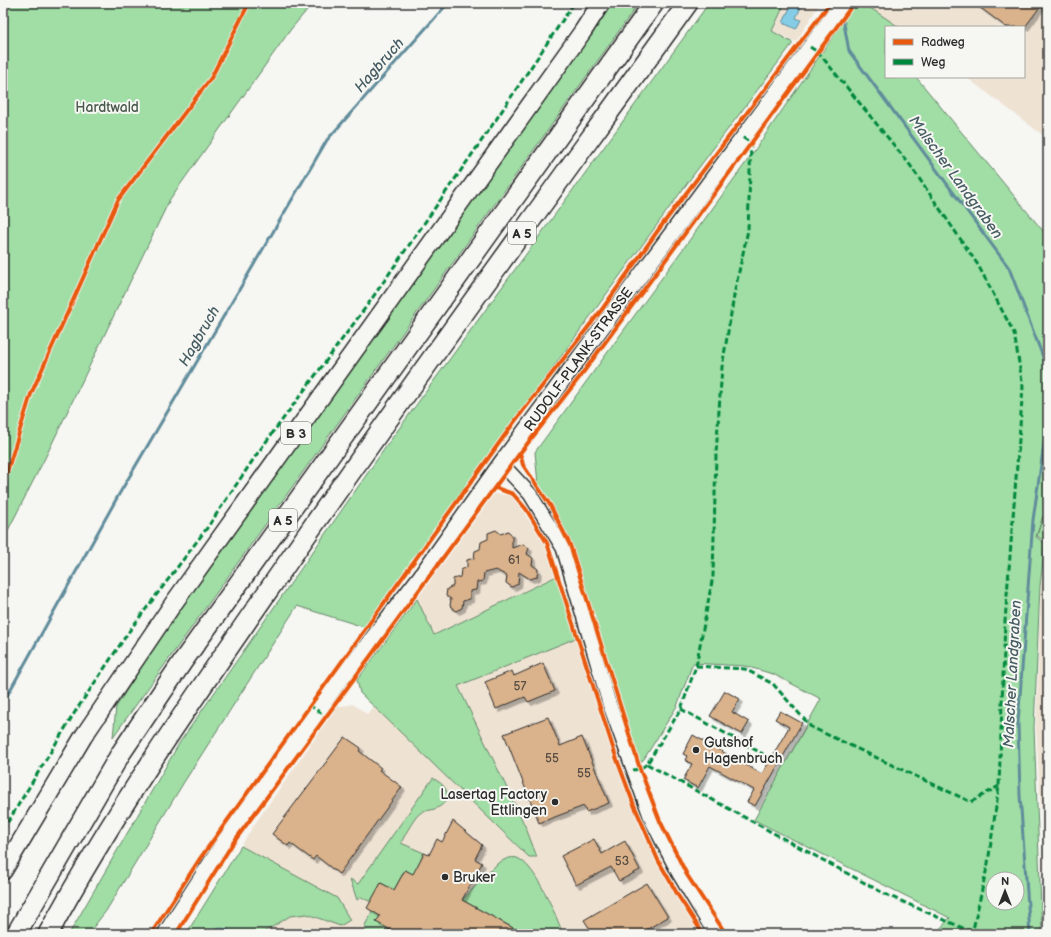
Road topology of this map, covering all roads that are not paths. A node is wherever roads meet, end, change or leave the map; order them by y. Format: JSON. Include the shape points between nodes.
{"nodes":[{"id":1,"x":601,"y":3,"type":"edge"},
{"id":2,"x":654,"y":3,"type":"edge"},
{"id":3,"x":688,"y":3,"type":"edge"},
{"id":4,"x":843,"y":3,"type":"edge"},
{"id":5,"x":501,"y":463,"type":"junction"},
{"id":6,"x":3,"y":871,"type":"edge"},
{"id":7,"x":16,"y":934,"type":"edge"},
{"id":8,"x":48,"y":934,"type":"edge"},
{"id":9,"x":165,"y":934,"type":"edge"},
{"id":10,"x":715,"y":934,"type":"edge"}],
"edges":[{"from":1,"to":6,"type":"main road","number":"B 3","via":[[583,32],[173,604],[83,737]]},
{"from":2,"to":7,"type":"highway","number":"A 5","via":[[183,660],[121,752]]},
{"from":3,"to":8,"type":"highway","number":"A 5","via":[[356,463],[208,676],[148,766]]},
{"from":4,"to":5,"type":"main road","name":"RUDOLF-PLANK-STRASSE"},
{"from":5,"to":9,"type":"main road","name":"RUDOLF-PLANK-STRASSE","via":[[420,577],[337,684],[243,816]]},
{"from":5,"to":10,"type":"street","via":[[530,494],[563,548],[609,703],[652,821],[679,874]]}]}
